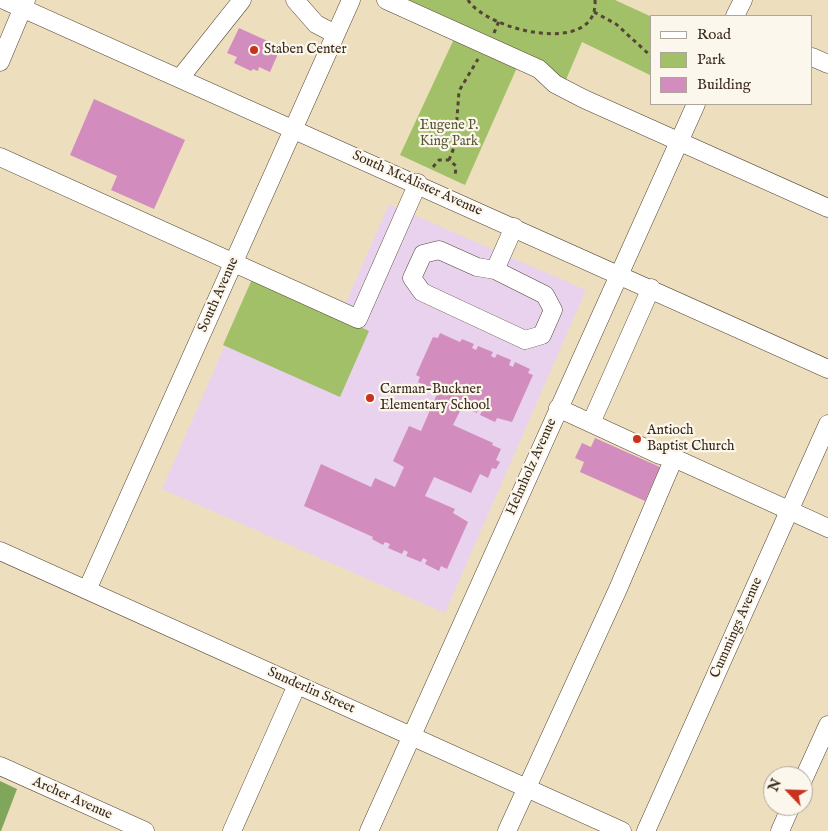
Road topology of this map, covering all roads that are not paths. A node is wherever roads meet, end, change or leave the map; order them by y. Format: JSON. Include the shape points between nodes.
{"nodes":[{"id":1,"x":4,"y":0,"type":"edge"},
{"id":2,"x":242,"y":0,"type":"edge"},
{"id":3,"x":295,"y":0,"type":"edge"},
{"id":4,"x":351,"y":0,"type":"edge"},
{"id":5,"x":386,"y":0,"type":"edge"},
{"id":6,"x":743,"y":0,"type":"edge"},
{"id":7,"x":24,"y":4,"type":"edge"},
{"id":8,"x":736,"y":15,"type":"edge"},
{"id":9,"x":335,"y":34,"type":"junction"},
{"id":10,"x":813,"y":57,"type":"edge"},
{"id":11,"x":0,"y":62,"type":"edge"},
{"id":12,"x":828,"y":64,"type":"edge"},
{"id":13,"x":180,"y":78,"type":"junction"},
{"id":14,"x":696,"y":105,"type":"edge"},
{"id":15,"x":292,"y":129,"type":"junction"},
{"id":16,"x":679,"y":142,"type":"junction"},
{"id":17,"x":0,"y":157,"type":"edge"},
{"id":18,"x":418,"y":183,"type":"junction"},
{"id":19,"x":828,"y":208,"type":"edge"},
{"id":20,"x":514,"y":226,"type":"junction"},
{"id":21,"x":234,"y":263,"type":"junction"},
{"id":22,"x":495,"y":270,"type":"junction"},
{"id":23,"x":619,"y":274,"type":"junction"},
{"id":24,"x":651,"y":288,"type":"junction"},
{"id":25,"x":828,"y":369,"type":"edge"},
{"id":26,"x":558,"y":408,"type":"junction"},
{"id":27,"x":591,"y":423,"type":"junction"},
{"id":28,"x":828,"y":424,"type":"edge"},
{"id":29,"x":674,"y":458,"type":"junction"},
{"id":30,"x":790,"y":510,"type":"junction"},
{"id":31,"x":828,"y":528,"type":"edge"},
{"id":32,"x":0,"y":551,"type":"edge"},
{"id":33,"x":87,"y":590,"type":"junction"},
{"id":34,"x":297,"y":685,"type":"junction"},
{"id":35,"x":828,"y":725,"type":"edge"},
{"id":36,"x":412,"y":736,"type":"junction"},
{"id":37,"x":0,"y":766,"type":"edge"},
{"id":38,"x":809,"y":766,"type":"edge"},
{"id":39,"x":527,"y":787,"type":"junction"},
{"id":40,"x":787,"y":816,"type":"edge"},
{"id":41,"x":145,"y":831,"type":"edge"},
{"id":42,"x":232,"y":831,"type":"edge"},
{"id":43,"x":369,"y":831,"type":"edge"},
{"id":44,"x":507,"y":831,"type":"edge"},
{"id":45,"x":622,"y":831,"type":"edge"},
{"id":46,"x":646,"y":831,"type":"edge"},
{"id":47,"x":780,"y":831,"type":"edge"}],
"edges":[{"from":1,"to":7,"type":"street","name":"South McAlister Avenue"},
{"from":2,"to":13,"type":"street"},
{"from":3,"to":9,"type":"street","via":[[316,24]]},
{"from":4,"to":9,"type":"street","name":"South Avenue"},
{"from":5,"to":16,"type":"street","via":[[539,69],[555,84]]},
{"from":6,"to":8,"type":"street"},
{"from":7,"to":11,"type":"street"},
{"from":7,"to":13,"type":"street","name":"South McAlister Avenue"},
{"from":9,"to":15,"type":"street","name":"South Avenue"},
{"from":10,"to":12,"type":"street"},
{"from":13,"to":15,"type":"street","name":"South McAlister Avenue"},
{"from":14,"to":16,"type":"street","name":"Helmholz Avenue"},
{"from":15,"to":18,"type":"street","name":"South McAlister Avenue"},
{"from":15,"to":21,"type":"street","name":"South Avenue"},
{"from":16,"to":19,"type":"street"},
{"from":16,"to":23,"type":"street","name":"Helmholz Avenue"},
{"from":17,"to":21,"type":"street"},
{"from":18,"to":20,"type":"street","name":"South McAlister Avenue"},
{"from":18,"to":21,"type":"street","via":[[358,319]]},
{"from":20,"to":22,"type":"street"},
{"from":20,"to":23,"type":"street","name":"South McAlister Avenue"},
{"from":21,"to":33,"type":"street","name":"South Avenue"},
{"from":22,"to":22,"type":"street","via":[[477,267],[439,250],[423,254],[412,278],[422,292],[525,340],[542,336],[553,310],[545,295]]},
{"from":23,"to":24,"type":"street","name":"South McAlister Avenue"},
{"from":23,"to":26,"type":"street","name":"Helmholz Avenue"},
{"from":24,"to":25,"type":"street","name":"South McAlister Avenue"},
{"from":24,"to":27,"type":"street"},
{"from":26,"to":27,"type":"street"},
{"from":26,"to":36,"type":"street","name":"Helmholz Avenue"},
{"from":27,"to":29,"type":"street","via":[[660,455]]},
{"from":28,"to":30,"type":"street","name":"Cummings Avenue"},
{"from":29,"to":30,"type":"street"},
{"from":29,"to":39,"type":"street"},
{"from":30,"to":31,"type":"street"},
{"from":30,"to":46,"type":"street","name":"Cummings Avenue"},
{"from":32,"to":33,"type":"street","name":"Sunderlin Street"},
{"from":33,"to":34,"type":"street","name":"Sunderlin Street"},
{"from":34,"to":36,"type":"street","name":"Sunderlin Street"},
{"from":34,"to":42,"type":"street"},
{"from":35,"to":38,"type":"street"},
{"from":36,"to":39,"type":"street","name":"Sunderlin Street"},
{"from":36,"to":43,"type":"street","name":"Helmholz Avenue"},
{"from":37,"to":41,"type":"street","name":"Archer Avenue"},
{"from":39,"to":44,"type":"street"},
{"from":39,"to":45,"type":"street","name":"Sunderlin Street"},
{"from":40,"to":47,"type":"street"}]}
